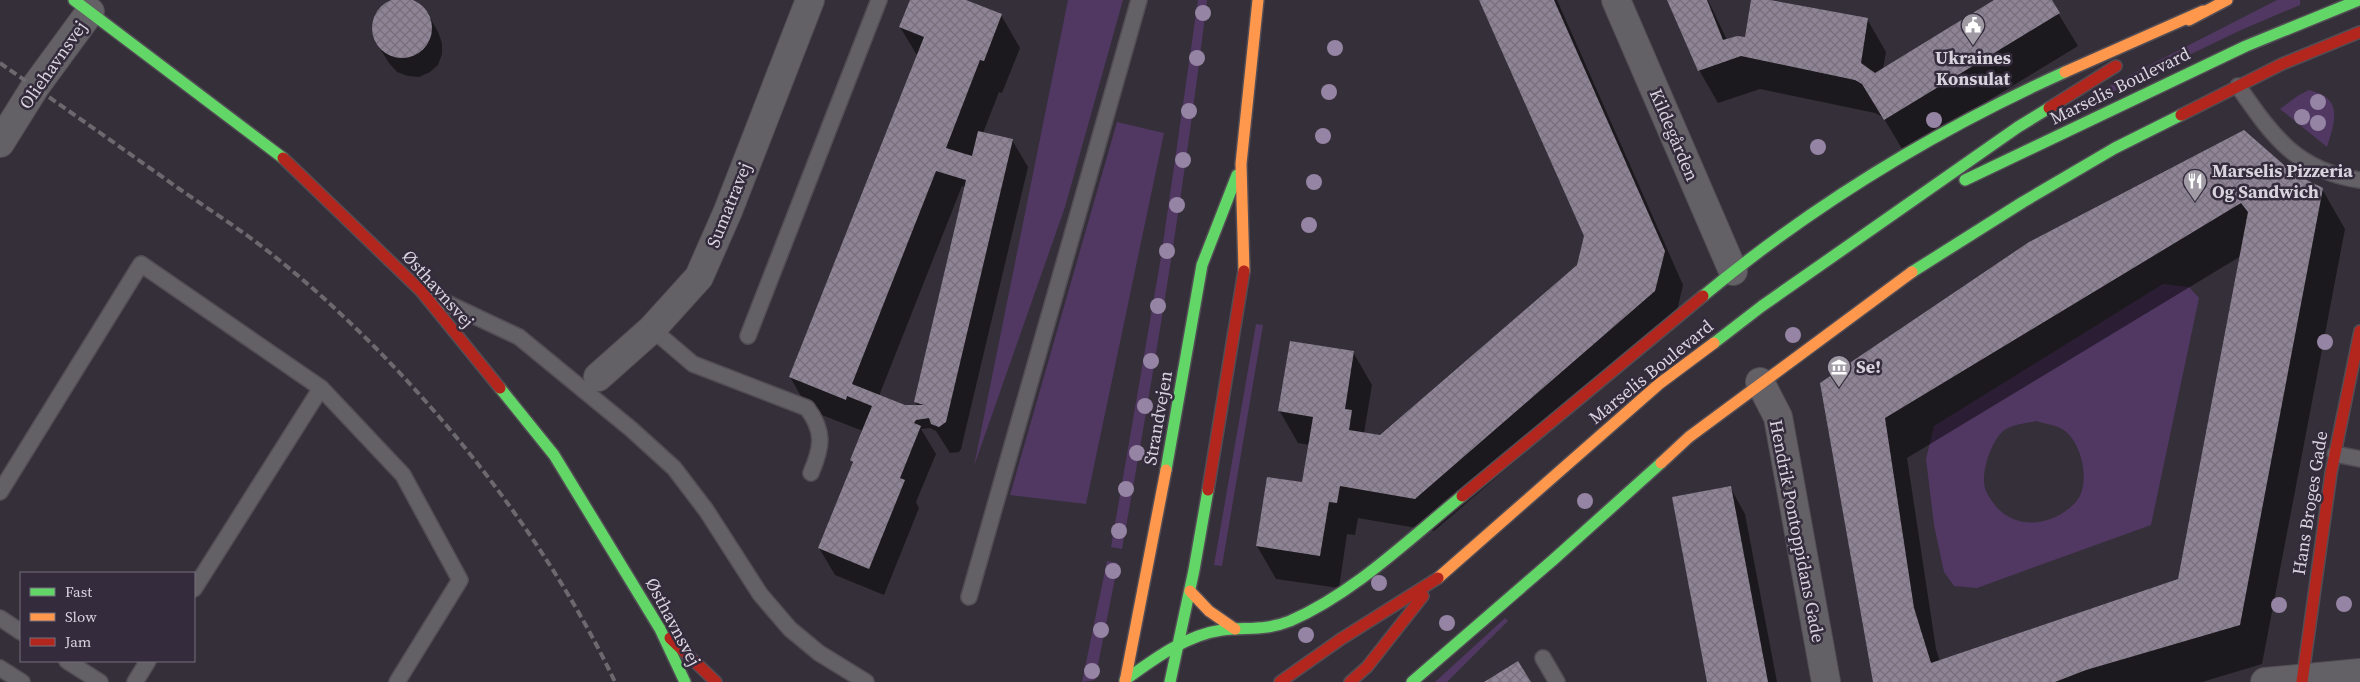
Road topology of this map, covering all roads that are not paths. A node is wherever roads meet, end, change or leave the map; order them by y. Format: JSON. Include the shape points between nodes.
{"nodes":[{"id":1,"x":810,"y":0,"type":"edge"},
{"id":2,"x":879,"y":0,"type":"edge"},
{"id":3,"x":1139,"y":0,"type":"edge"},
{"id":4,"x":1258,"y":0,"type":"edge"},
{"id":5,"x":1616,"y":0,"type":"edge"},
{"id":6,"x":2227,"y":0,"type":"edge"},
{"id":7,"x":2359,"y":0,"type":"edge"},
{"id":8,"x":87,"y":4,"type":"edge"},
{"id":9,"x":2203,"y":12,"type":"junction"},
{"id":10,"x":2360,"y":32,"type":"edge"},
{"id":11,"x":2238,"y":86,"type":"junction"},
{"id":12,"x":0,"y":144,"type":"edge"},
{"id":13,"x":1241,"y":164,"type":"junction"},
{"id":14,"x":2360,"y":180,"type":"edge"},
{"id":15,"x":1900,"y":210,"type":"junction"},
{"id":16,"x":1733,"y":271,"type":"junction"},
{"id":17,"x":421,"y":291,"type":"junction"},
{"id":18,"x":652,"y":329,"type":"junction"},
{"id":19,"x":2360,"y":331,"type":"edge"},
{"id":20,"x":748,"y":336,"type":"dead end"},
{"id":21,"x":598,"y":377,"type":"dead end"},
{"id":22,"x":1760,"y":382,"type":"junction"},
{"id":23,"x":321,"y":388,"type":"junction"},
{"id":24,"x":2335,"y":454,"type":"junction"},
{"id":25,"x":2360,"y":459,"type":"edge"},
{"id":26,"x":811,"y":473,"type":"dead end"},
{"id":27,"x":0,"y":492,"type":"edge"},
{"id":28,"x":1438,"y":578,"type":"junction"},
{"id":29,"x":195,"y":587,"type":"edge"},
{"id":30,"x":1190,"y":591,"type":"junction"},
{"id":31,"x":969,"y":598,"type":"dead end"},
{"id":32,"x":0,"y":618,"type":"edge"},
{"id":33,"x":660,"y":629,"type":"junction"},
{"id":34,"x":1235,"y":629,"type":"junction"},
{"id":35,"x":20,"y":631,"type":"edge"},
{"id":36,"x":1178,"y":645,"type":"junction"},
{"id":37,"x":1543,"y":658,"type":"dead end"},
{"id":38,"x":69,"y":662,"type":"edge"},
{"id":39,"x":147,"y":662,"type":"edge"},
{"id":40,"x":0,"y":668,"type":"edge"},
{"id":41,"x":2360,"y":672,"type":"edge"},
{"id":42,"x":1125,"y":681,"type":"edge"},
{"id":43,"x":2302,"y":681,"type":"edge"},
{"id":44,"x":22,"y":682,"type":"edge"},
{"id":45,"x":100,"y":682,"type":"edge"},
{"id":46,"x":135,"y":682,"type":"edge"},
{"id":47,"x":397,"y":682,"type":"edge"},
{"id":48,"x":684,"y":682,"type":"edge"},
{"id":49,"x":716,"y":682,"type":"edge"},
{"id":50,"x":866,"y":682,"type":"edge"},
{"id":51,"x":1170,"y":682,"type":"edge"},
{"id":52,"x":1280,"y":682,"type":"edge"},
{"id":53,"x":1350,"y":682,"type":"edge"},
{"id":54,"x":1412,"y":682,"type":"edge"},
{"id":55,"x":1557,"y":682,"type":"edge"},
{"id":56,"x":1826,"y":682,"type":"edge"},
{"id":57,"x":2265,"y":682,"type":"edge"}],
"edges":[{"from":1,"to":18,"type":"street","name":"Sumatravej","via":[[699,277]]},
{"from":2,"to":20,"type":"lane"},
{"from":3,"to":31,"type":"lane"},
{"from":4,"to":13,"type":"main road","name":"Strandvejen"},
{"from":5,"to":16,"type":"street","name":"Kildegården"},
{"from":6,"to":9,"type":"main road","name":"Marselis Boulevard"},
{"from":7,"to":15,"type":"main road","name":"Marselis Boulevard","via":[[2214,60],[2111,112]]},
{"from":8,"to":12,"type":"street","name":"Oliehavnsvej"},
{"from":8,"to":17,"type":"main road","name":"Østhavnsvej","via":[[289,163]]},
{"from":9,"to":15,"type":"main road","name":"Marselis Boulevard","via":[[2018,127]]},
{"from":9,"to":16,"type":"main road","via":[[1999,102],[1866,177]]},
{"from":10,"to":11,"type":"main road"},
{"from":11,"to":14,"type":"lane","via":[[2277,140],[2300,158],[2326,172]]},
{"from":11,"to":22,"type":"main road","via":[[2115,148],[2023,202],[1922,265]]},
{"from":13,"to":30,"type":"main road","name":"Strandvejen","via":[[1244,269],[1241,296]]},
{"from":13,"to":42,"type":"main road","name":"Strandvejen","via":[[1202,265],[1150,561]]},
{"from":15,"to":28,"type":"main road","name":"Marselis Boulevard","via":[[1809,272],[1659,384]]},
{"from":16,"to":34,"type":"main road","via":[[1389,556],[1329,601],[1271,628]]},
{"from":17,"to":33,"type":"main road","name":"Østhavnsvej","via":[[554,455]]},
{"from":17,"to":50,"type":"lane","via":[[519,337],[630,429],[674,468],[706,510],[760,594],[790,629],[818,652]]},
{"from":18,"to":21,"type":"street","name":"Sumatravej"},
{"from":18,"to":26,"type":"lane","via":[[693,364],[807,408],[817,422],[820,440]]},
{"from":19,"to":24,"type":"main road","name":"Hans Broges Gade"},
{"from":22,"to":54,"type":"main road","via":[[1689,437]]},
{"from":22,"to":56,"type":"street","name":"Hendrik Pontoppidans Gade","via":[[1778,418]]},
{"from":23,"to":27,"type":"lane","via":[[141,264]]},
{"from":23,"to":29,"type":"lane"},
{"from":23,"to":47,"type":"lane","via":[[403,475],[460,580]]},
{"from":24,"to":25,"type":"lane"},
{"from":24,"to":43,"type":"main road","name":"Hans Broges Gade"},
{"from":28,"to":52,"type":"main road","name":"Marselis Boulevard"},
{"from":28,"to":53,"type":"main road","name":"Marselis Boulevard","via":[[1367,667]]},
{"from":30,"to":34,"type":"main road","via":[[1209,611]]},
{"from":30,"to":36,"type":"main road","name":"Strandvejen"},
{"from":32,"to":35,"type":"lane"},
{"from":33,"to":48,"type":"main road","name":"Østhavnsvej"},
{"from":33,"to":49,"type":"main road"},
{"from":34,"to":36,"type":"main road"},
{"from":36,"to":42,"type":"main road"},
{"from":36,"to":51,"type":"main road","name":"Strandvejen"},
{"from":37,"to":55,"type":"lane"},
{"from":38,"to":45,"type":"lane"},
{"from":39,"to":46,"type":"lane"},
{"from":40,"to":44,"type":"lane"},
{"from":41,"to":43,"type":"street"},
{"from":43,"to":57,"type":"street"}]}
